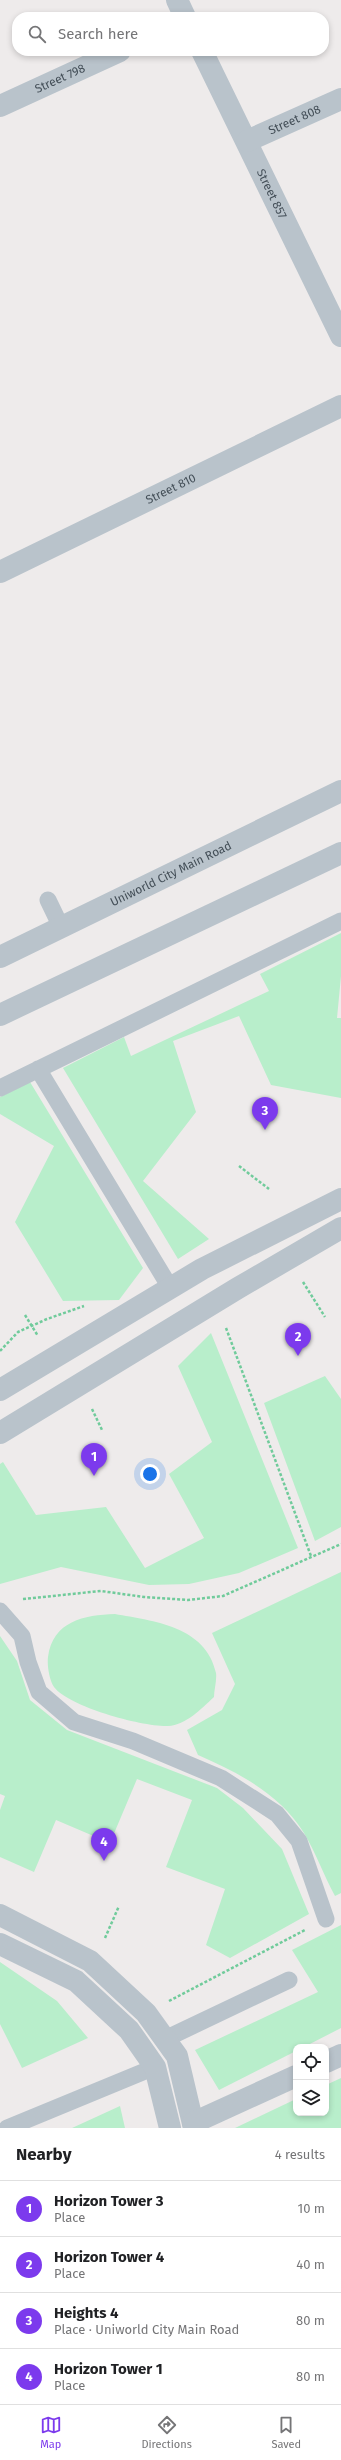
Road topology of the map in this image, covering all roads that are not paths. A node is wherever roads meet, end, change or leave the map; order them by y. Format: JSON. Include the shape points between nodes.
{"nodes":[{"id":1,"x":177,"y":0,"type":"edge"},
{"id":2,"x":183,"y":12,"type":"edge"},
{"id":3,"x":109,"y":56,"type":"edge"},
{"id":4,"x":204,"y":56,"type":"edge"},
{"id":5,"x":341,"y":98,"type":"edge"},
{"id":6,"x":0,"y":106,"type":"edge"},
{"id":7,"x":247,"y":141,"type":"junction"},
{"id":8,"x":341,"y":336,"type":"edge"},
{"id":9,"x":341,"y":406,"type":"edge"},
{"id":10,"x":0,"y":572,"type":"edge"},
{"id":11,"x":341,"y":791,"type":"edge"},
{"id":12,"x":341,"y":853,"type":"edge"},
{"id":13,"x":48,"y":900,"type":"dead end"},
{"id":14,"x":341,"y":920,"type":"edge"},
{"id":15,"x":61,"y":927,"type":"junction"},
{"id":16,"x":0,"y":957,"type":"edge"},
{"id":17,"x":0,"y":1015,"type":"edge"},
{"id":18,"x":38,"y":1069,"type":"junction"},
{"id":19,"x":0,"y":1088,"type":"edge"},
{"id":20,"x":341,"y":1199,"type":"edge"},
{"id":21,"x":341,"y":1228,"type":"edge"},
{"id":22,"x":171,"y":1289,"type":"junction"},
{"id":23,"x":0,"y":1390,"type":"edge"},
{"id":24,"x":0,"y":1433,"type":"edge"},
{"id":25,"x":0,"y":1611,"type":"edge"},
{"id":26,"x":0,"y":1914,"type":"edge"},
{"id":27,"x":326,"y":1919,"type":"road end"},
{"id":28,"x":0,"y":1944,"type":"edge"},
{"id":29,"x":289,"y":1980,"type":"dead end"},
{"id":30,"x":165,"y":2039,"type":"junction"},
{"id":31,"x":341,"y":2055,"type":"edge"},
{"id":32,"x":329,"y":2061,"type":"edge"},
{"id":33,"x":155,"y":2067,"type":"junction"},
{"id":34,"x":293,"y":2077,"type":"edge"},
{"id":35,"x":194,"y":2126,"type":"edge"},
{"id":36,"x":7,"y":2128,"type":"edge"},
{"id":37,"x":170,"y":2128,"type":"edge"}],
"edges":[{"from":1,"to":2,"type":"street"},
{"from":3,"to":6,"type":"street","name":"Street 798"},
{"from":4,"to":7,"type":"street","name":"Street 857"},
{"from":5,"to":7,"type":"street","name":"Street 808"},
{"from":7,"to":8,"type":"street","name":"Street 857"},
{"from":9,"to":10,"type":"street","name":"Street 810"},
{"from":11,"to":15,"type":"street","name":"Uniworld City Main Road"},
{"from":12,"to":17,"type":"street"},
{"from":13,"to":15,"type":"lane"},
{"from":14,"to":18,"type":"lane"},
{"from":15,"to":16,"type":"street","name":"Uniworld City Main Road"},
{"from":18,"to":19,"type":"lane"},
{"from":18,"to":22,"type":"lane"},
{"from":20,"to":22,"type":"street","via":[[202,1270]]},
{"from":21,"to":24,"type":"street"},
{"from":22,"to":23,"type":"street"},
{"from":25,"to":27,"type":"lane","via":[[22,1636],[39,1692],[74,1722],[133,1741],[222,1778],[277,1814],[299,1840]]},
{"from":26,"to":30,"type":"street","via":[[90,1961],[146,2013]]},
{"from":28,"to":33,"type":"street","via":[[76,1981],[129,2030]]},
{"from":29,"to":30,"type":"lane"},
{"from":30,"to":35,"type":"street","via":[[177,2056]]},
{"from":31,"to":32,"type":"street"},
{"from":33,"to":36,"type":"lane"},
{"from":33,"to":37,"type":"street"},
{"from":34,"to":35,"type":"street"}]}
